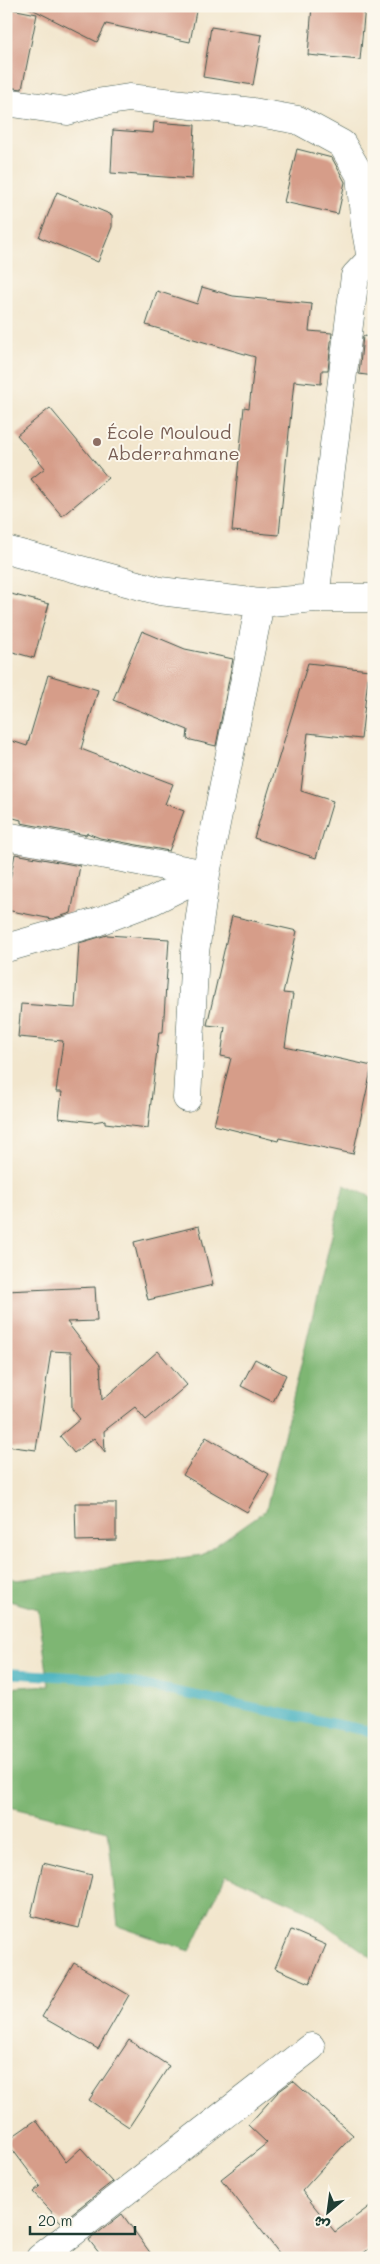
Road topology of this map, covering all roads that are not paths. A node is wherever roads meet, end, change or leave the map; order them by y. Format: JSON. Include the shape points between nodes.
{"nodes":[{"id":1,"x":6,"y":102,"type":"edge"},
{"id":2,"x":372,"y":258,"type":"edge"},
{"id":3,"x":6,"y":550,"type":"edge"},
{"id":4,"x":315,"y":598,"type":"junction"},
{"id":5,"x":374,"y":598,"type":"edge"},
{"id":6,"x":260,"y":602,"type":"junction"},
{"id":7,"x":6,"y":836,"type":"edge"},
{"id":8,"x":206,"y":874,"type":"junction"},
{"id":9,"x":6,"y":948,"type":"edge"},
{"id":10,"x":186,"y":1098,"type":"dead end"},
{"id":11,"x":311,"y":2047,"type":"dead end"},
{"id":12,"x":40,"y":2258,"type":"edge"}],
"edges":[{"from":1,"to":2,"type":"street","via":[[67,111],[129,98],[298,120],[342,144],[360,174]]},
{"from":2,"to":4,"type":"street","via":[[355,276]]},
{"from":3,"to":6,"type":"street","via":[[160,591]]},
{"from":4,"to":5,"type":"street"},
{"from":4,"to":6,"type":"street"},
{"from":6,"to":8,"type":"street"},
{"from":7,"to":8,"type":"street"},
{"from":8,"to":9,"type":"street","via":[[152,901]]},
{"from":8,"to":10,"type":"street","via":[[196,952]]},
{"from":11,"to":12,"type":"street"}]}
